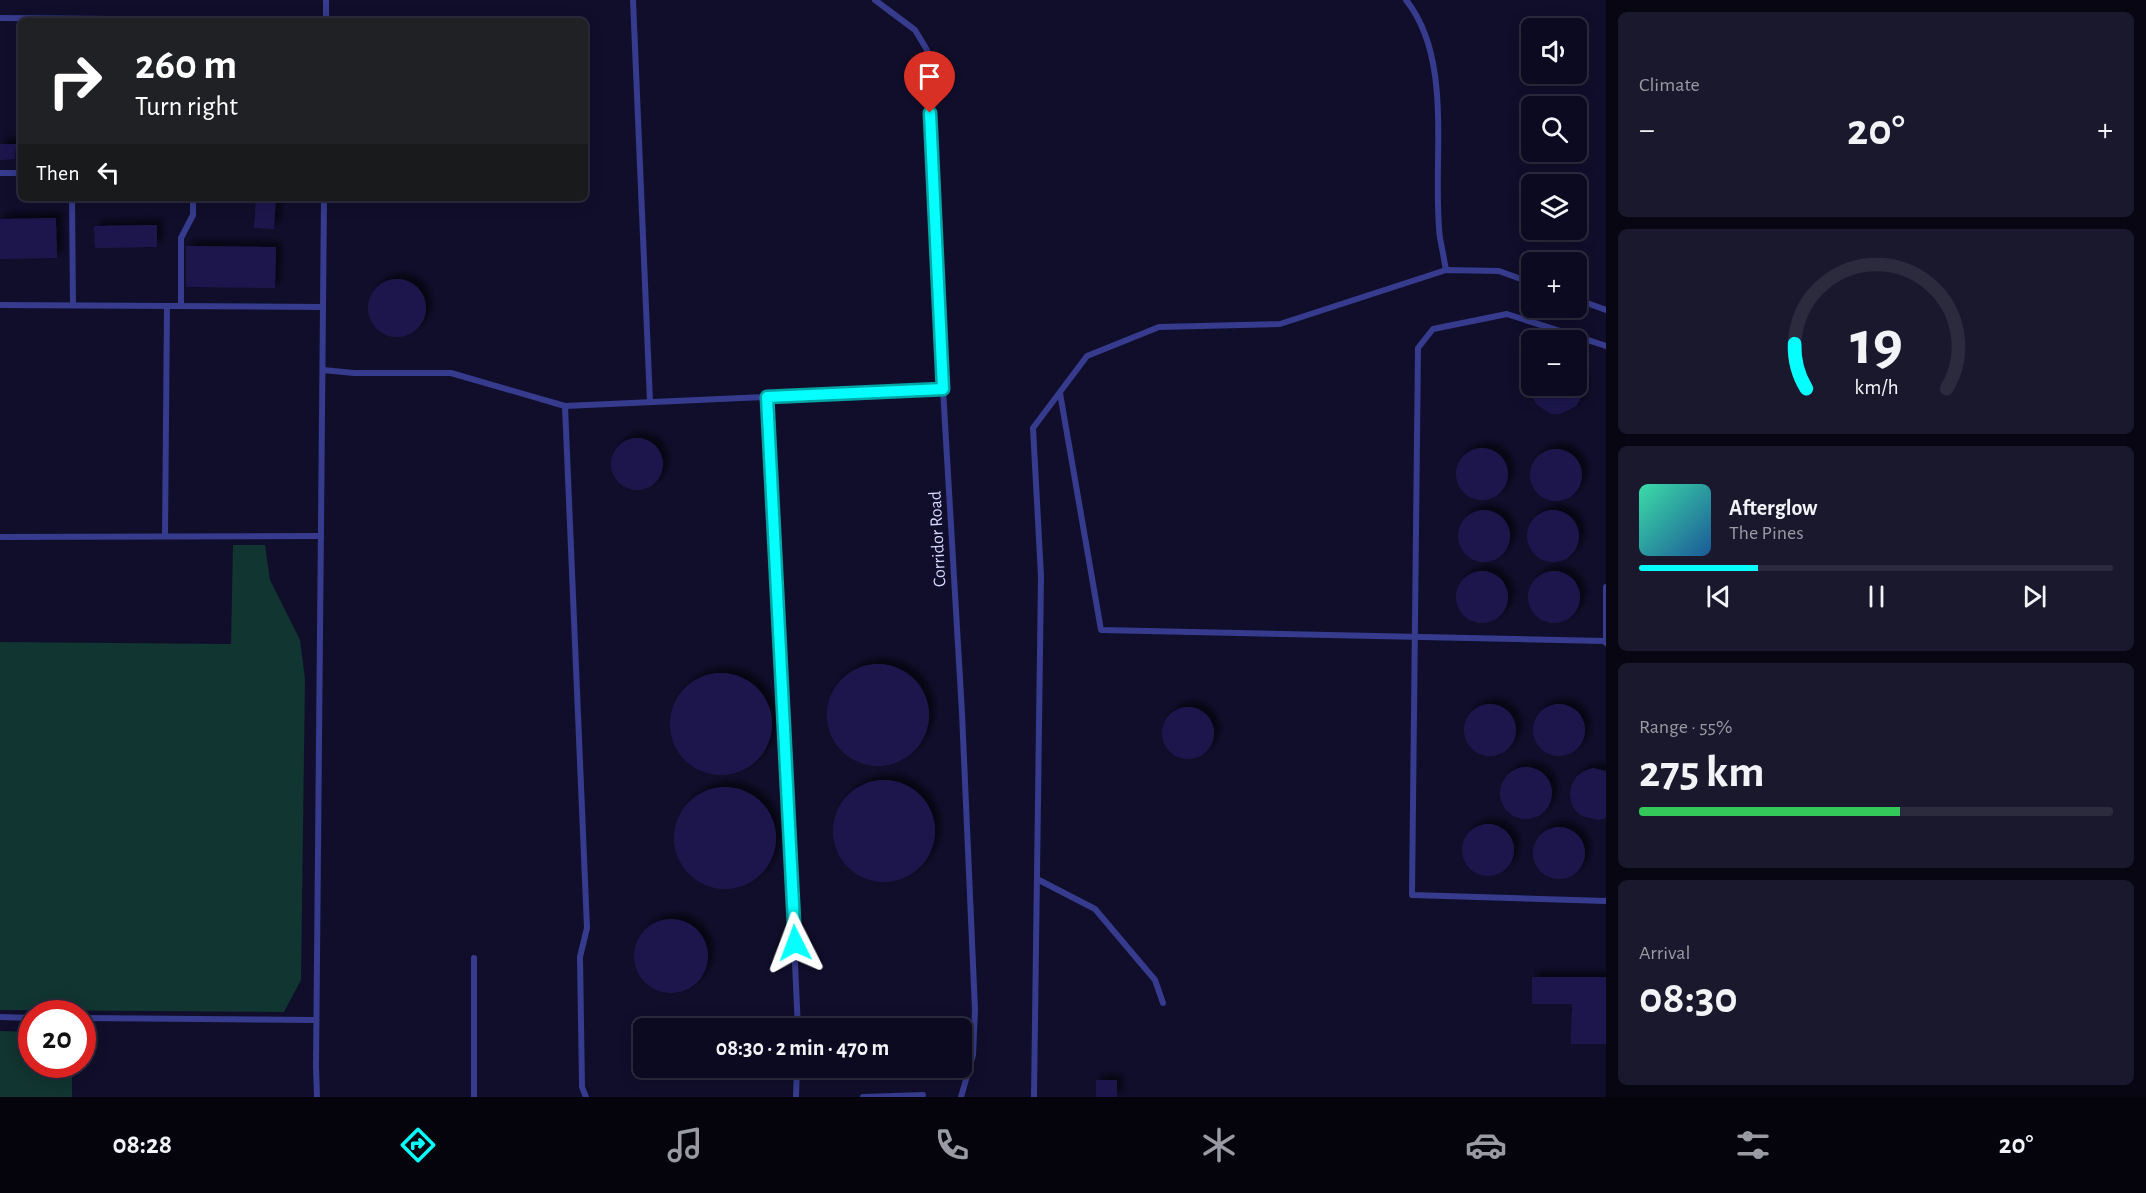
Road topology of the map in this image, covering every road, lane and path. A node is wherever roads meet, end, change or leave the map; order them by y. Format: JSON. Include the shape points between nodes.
{"nodes":[{"id":1,"x":326,"y":0,"type":"edge"},
{"id":2,"x":633,"y":0,"type":"edge"},
{"id":3,"x":875,"y":0,"type":"edge"},
{"id":4,"x":1406,"y":0,"type":"edge"},
{"id":5,"x":0,"y":18,"type":"edge"},
{"id":6,"x":326,"y":18,"type":"edge"},
{"id":7,"x":18,"y":19,"type":"edge"},
{"id":8,"x":0,"y":173,"type":"edge"},
{"id":9,"x":18,"y":173,"type":"edge"},
{"id":10,"x":72,"y":201,"type":"edge"},
{"id":11,"x":194,"y":201,"type":"edge"},
{"id":12,"x":324,"y":201,"type":"edge"},
{"id":13,"x":1446,"y":270,"type":"junction"},
{"id":14,"x":1521,"y":279,"type":"edge"},
{"id":15,"x":1587,"y":303,"type":"edge"},
{"id":16,"x":0,"y":304,"type":"edge"},
{"id":17,"x":73,"y":305,"type":"junction"},
{"id":18,"x":167,"y":306,"type":"junction"},
{"id":19,"x":181,"y":306,"type":"junction"},
{"id":20,"x":323,"y":307,"type":"junction"},
{"id":21,"x":1606,"y":310,"type":"edge"},
{"id":22,"x":1606,"y":346,"type":"edge"},
{"id":23,"x":323,"y":370,"type":"junction"},
{"id":24,"x":943,"y":389,"type":"junction"},
{"id":25,"x":1060,"y":393,"type":"junction"},
{"id":26,"x":767,"y":397,"type":"junction"},
{"id":27,"x":650,"y":402,"type":"junction"},
{"id":28,"x":565,"y":406,"type":"junction"},
{"id":29,"x":165,"y":536,"type":"junction"},
{"id":30,"x":321,"y":536,"type":"junction"},
{"id":31,"x":0,"y":537,"type":"edge"},
{"id":32,"x":1606,"y":587,"type":"edge"},
{"id":33,"x":1414,"y":637,"type":"junction"},
{"id":34,"x":1605,"y":643,"type":"edge"},
{"id":35,"x":1037,"y":879,"type":"junction"},
{"id":36,"x":1606,"y":901,"type":"edge"},
{"id":37,"x":474,"y":958,"type":"dead end"},
{"id":38,"x":1163,"y":1003,"type":"dead end"},
{"id":39,"x":0,"y":1017,"type":"edge"},
{"id":40,"x":18,"y":1018,"type":"edge"},
{"id":41,"x":96,"y":1018,"type":"edge"},
{"id":42,"x":798,"y":1018,"type":"edge"},
{"id":43,"x":316,"y":1020,"type":"junction"},
{"id":44,"x":797,"y":1078,"type":"edge"},
{"id":45,"x":923,"y":1095,"type":"dead end"},
{"id":46,"x":318,"y":1097,"type":"edge"},
{"id":47,"x":474,"y":1097,"type":"edge"},
{"id":48,"x":585,"y":1097,"type":"edge"},
{"id":49,"x":796,"y":1097,"type":"edge"},
{"id":50,"x":863,"y":1097,"type":"edge"},
{"id":51,"x":961,"y":1097,"type":"edge"},
{"id":52,"x":1034,"y":1097,"type":"edge"}],
"edges":[{"from":1,"to":6,"type":"lane"},
{"from":2,"to":27,"type":"lane"},
{"from":3,"to":24,"type":"lane","name":"Corridor Road","via":[[915,30],[927,50]]},
{"from":4,"to":13,"type":"lane","via":[[1429,44],[1436,76],[1440,237]]},
{"from":5,"to":7,"type":"lane"},
{"from":8,"to":9,"type":"lane"},
{"from":10,"to":17,"type":"lane"},
{"from":11,"to":19,"type":"lane","via":[[193,215],[181,238]]},
{"from":12,"to":20,"type":"lane"},
{"from":13,"to":14,"type":"lane","via":[[1499,271]]},
{"from":13,"to":25,"type":"lane","via":[[1280,324],[1159,327],[1086,357]]},
{"from":15,"to":21,"type":"lane"},
{"from":16,"to":17,"type":"lane"},
{"from":17,"to":18,"type":"lane"},
{"from":18,"to":19,"type":"lane"},
{"from":18,"to":29,"type":"lane"},
{"from":19,"to":20,"type":"lane"},
{"from":20,"to":23,"type":"lane"},
{"from":22,"to":33,"type":"lane","via":[[1507,314],[1432,329],[1418,348]]},
{"from":23,"to":28,"type":"lane","via":[[451,373]]},
{"from":23,"to":30,"type":"lane"},
{"from":24,"to":26,"type":"lane"},
{"from":24,"to":51,"type":"lane","name":"Corridor Road","via":[[975,1010],[973,1055]]},
{"from":25,"to":33,"type":"lane","via":[[1101,630]]},
{"from":25,"to":35,"type":"lane","via":[[1033,428],[1041,576]]},
{"from":26,"to":27,"type":"lane"},
{"from":26,"to":42,"type":"lane"},
{"from":27,"to":28,"type":"lane"},
{"from":28,"to":48,"type":"lane","via":[[587,928],[580,957]]},
{"from":29,"to":30,"type":"lane"},
{"from":29,"to":31,"type":"lane"},
{"from":30,"to":43,"type":"lane"},
{"from":32,"to":34,"type":"lane"},
{"from":33,"to":34,"type":"lane"},
{"from":33,"to":36,"type":"lane","via":[[1412,895]]},
{"from":35,"to":38,"type":"lane","via":[[1095,909],[1155,980]]},
{"from":35,"to":52,"type":"lane"},
{"from":37,"to":47,"type":"lane"},
{"from":39,"to":40,"type":"lane"},
{"from":41,"to":43,"type":"lane"},
{"from":43,"to":46,"type":"lane"},
{"from":44,"to":49,"type":"lane"},
{"from":45,"to":50,"type":"lane"}]}
